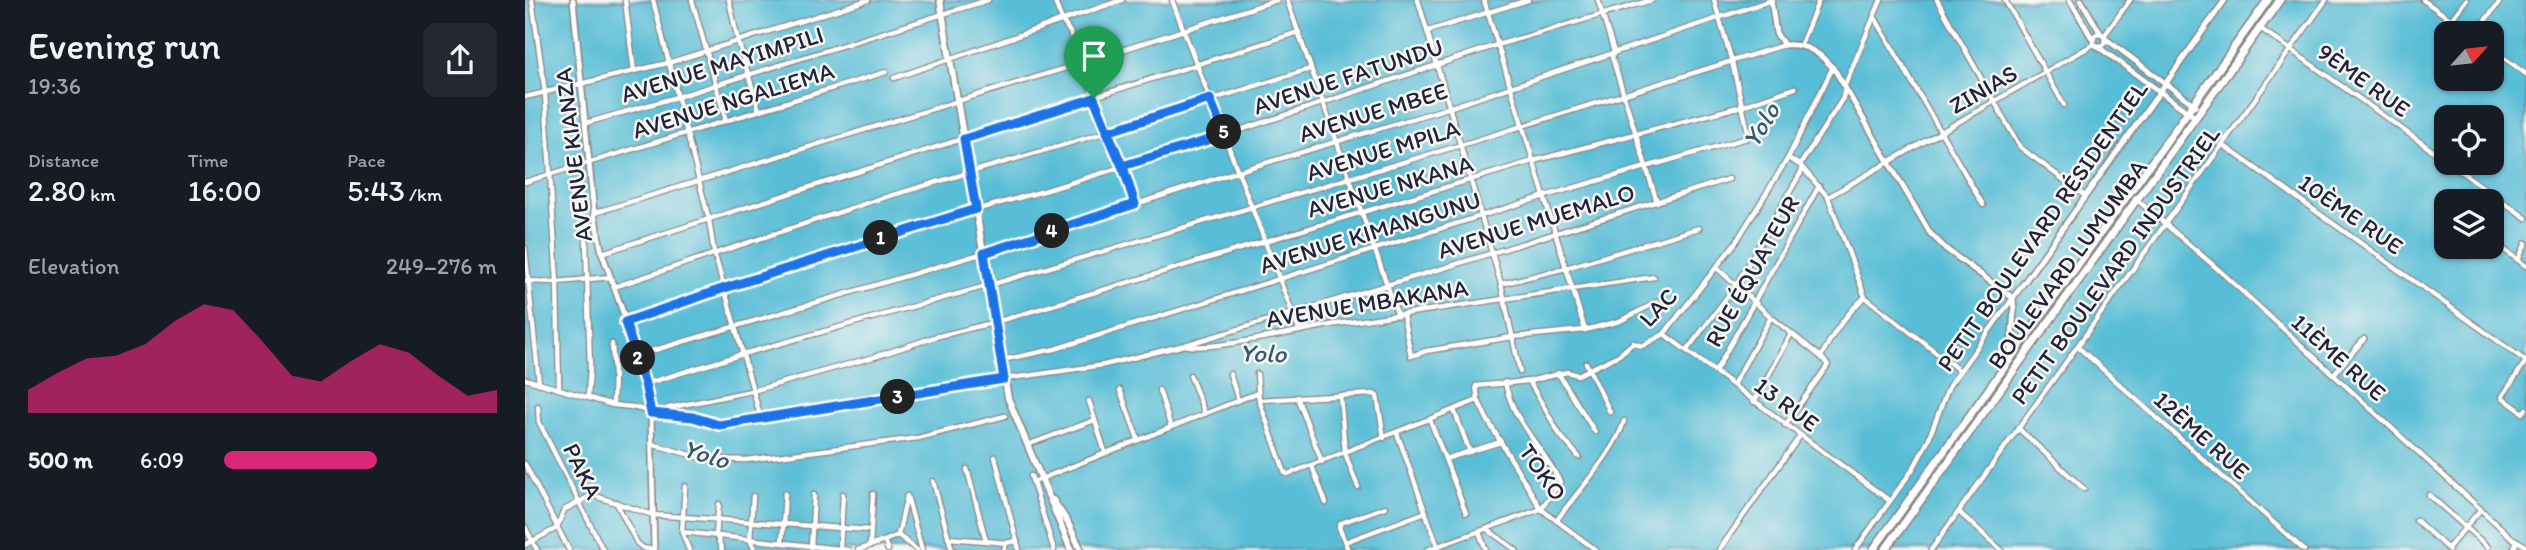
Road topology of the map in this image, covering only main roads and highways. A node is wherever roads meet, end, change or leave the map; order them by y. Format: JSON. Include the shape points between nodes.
{"nodes":[{"id":1,"x":940,"y":0,"type":"edge"},
{"id":2,"x":2269,"y":0,"type":"edge"},
{"id":3,"x":2280,"y":0,"type":"edge"},
{"id":4,"x":1037,"y":481,"type":"junction"},
{"id":5,"x":1071,"y":550,"type":"edge"},
{"id":6,"x":1081,"y":550,"type":"edge"},
{"id":7,"x":1873,"y":550,"type":"edge"},
{"id":8,"x":1885,"y":550,"type":"edge"}],
"edges":[{"from":1,"to":4,"type":"main road","via":[[1004,379]]},
{"from":2,"to":7,"type":"highway","name":"BOULEVARD LUMUMBA"},
{"from":3,"to":8,"type":"highway","name":"BOULEVARD LUMUMBA"},
{"from":4,"to":5,"type":"main road"},
{"from":4,"to":6,"type":"main road","via":[[1068,523]]}]}
